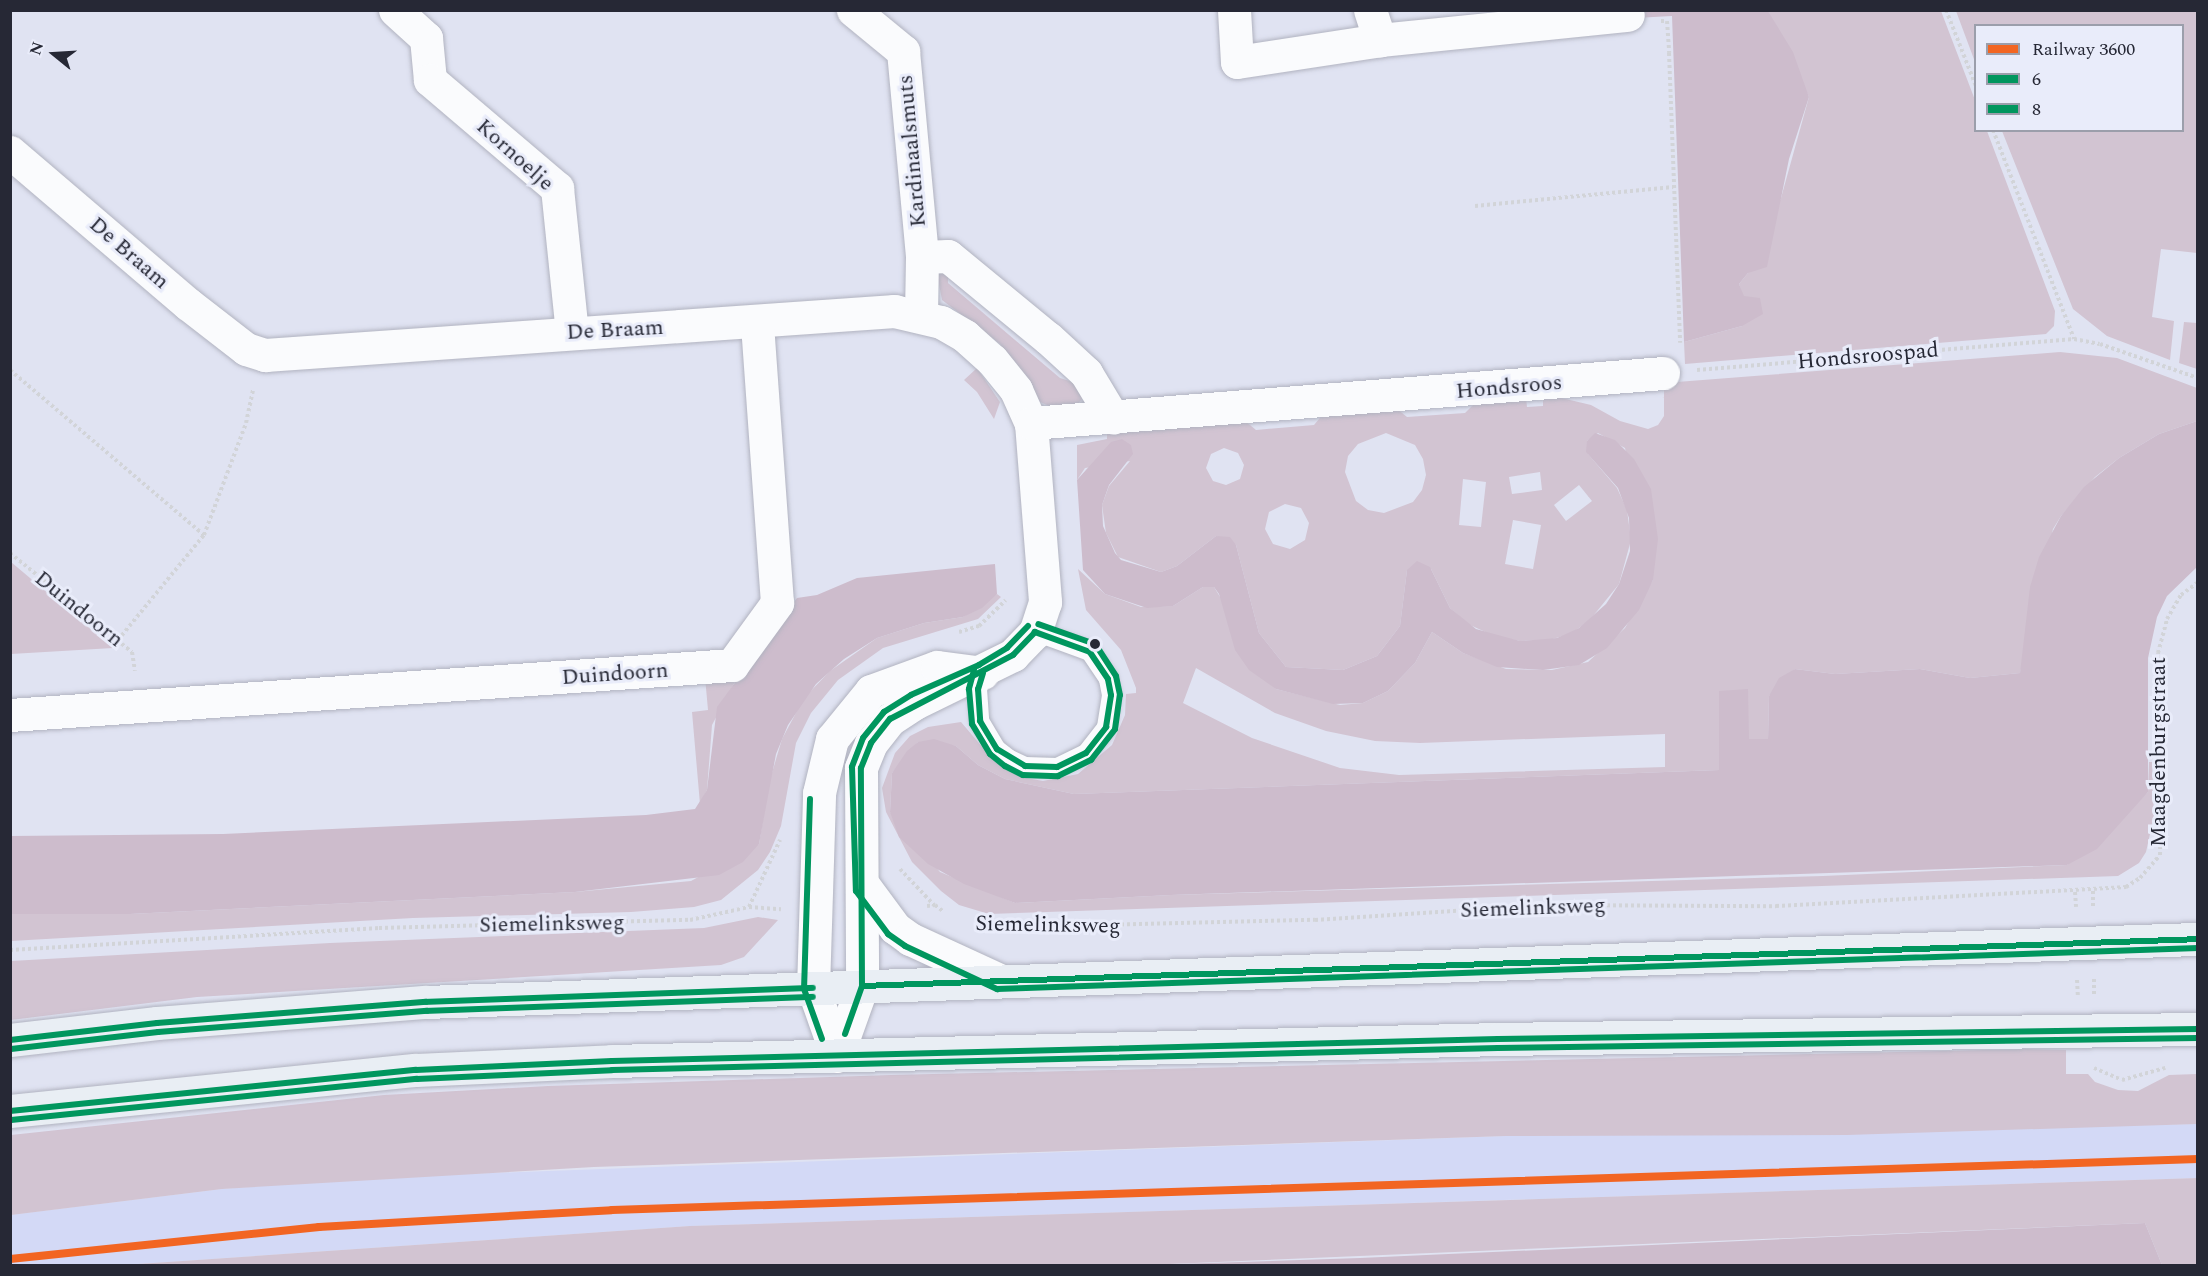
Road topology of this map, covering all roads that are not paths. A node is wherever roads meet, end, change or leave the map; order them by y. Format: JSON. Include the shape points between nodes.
{"nodes":[{"id":1,"x":394,"y":10,"type":"edge"},
{"id":2,"x":853,"y":10,"type":"edge"},
{"id":3,"x":1234,"y":10,"type":"edge"},
{"id":4,"x":1628,"y":15,"type":"road end"},
{"id":5,"x":1375,"y":25,"type":"edge"},
{"id":6,"x":10,"y":152,"type":"edge"},
{"id":7,"x":922,"y":257,"type":"junction"},
{"id":8,"x":921,"y":315,"type":"junction"},
{"id":9,"x":757,"y":322,"type":"junction"},
{"id":10,"x":572,"y":332,"type":"junction"},
{"id":11,"x":1672,"y":372,"type":"road end"},
{"id":12,"x":1113,"y":418,"type":"junction"},
{"id":13,"x":1031,"y":423,"type":"junction"},
{"id":14,"x":1035,"y":632,"type":"junction"},
{"id":15,"x":983,"y":673,"type":"junction"},
{"id":16,"x":10,"y":714,"type":"edge"},
{"id":17,"x":872,"y":897,"type":"junction"},
{"id":18,"x":2198,"y":939,"type":"edge"},
{"id":19,"x":999,"y":980,"type":"junction"},
{"id":20,"x":861,"y":986,"type":"junction"},
{"id":21,"x":813,"y":988,"type":"junction"},
{"id":22,"x":2198,"y":1029,"type":"edge"},
{"id":23,"x":10,"y":1040,"type":"edge"},
{"id":24,"x":837,"y":1056,"type":"junction"},
{"id":25,"x":10,"y":1111,"type":"edge"}],
"edges":[{"from":1,"to":10,"type":"street","name":"Kornoelje","via":[[426,38],[430,80],[557,188]]},
{"from":2,"to":7,"type":"street","name":"Kardinaalsmuts","via":[[903,51]]},
{"from":3,"to":5,"type":"street","via":[[1237,62]]},
{"from":4,"to":5,"type":"street"},
{"from":6,"to":10,"type":"street","name":"De Braam","via":[[246,349],[265,355]]},
{"from":7,"to":8,"type":"street","name":"Kardinaalsmuts"},
{"from":7,"to":12,"type":"street","via":[[948,256],[1048,338],[1086,373]]},
{"from":8,"to":9,"type":"street","name":"De Braam","via":[[867,311]]},
{"from":8,"to":13,"type":"street","name":"De Braam","via":[[965,336],[992,360],[1016,390]]},
{"from":9,"to":10,"type":"street","name":"De Braam"},
{"from":9,"to":16,"type":"street","name":"Duindoorn","via":[[777,603],[732,665]]},
{"from":11,"to":12,"type":"street","name":"Hondsroos"},
{"from":12,"to":13,"type":"street","name":"Hondsroos"},
{"from":13,"to":14,"type":"street","name":"De Braam","via":[[1045,602]]},
{"from":14,"to":15,"type":"street","name":"De Braam","via":[[1013,655]]},
{"from":14,"to":15,"type":"lane","via":[[1090,652],[1108,679],[1111,695],[1106,727],[1086,753],[1058,767],[1041,768],[1025,766],[1003,754],[980,721],[978,689]]},
{"from":15,"to":17,"type":"street","name":"De Braam","via":[[915,703],[890,719],[871,742],[861,768]]},
{"from":15,"to":21,"type":"street","via":[[937,667],[872,691],[832,739],[819,793]]},
{"from":17,"to":19,"type":"street","via":[[895,928],[910,939]]},
{"from":17,"to":20,"type":"street","name":"De Braam"},
{"from":18,"to":19,"type":"main road"},
{"from":19,"to":20,"type":"main road"},
{"from":20,"to":21,"type":"main road"},
{"from":20,"to":24,"type":"street","name":"De Braam"},
{"from":21,"to":23,"type":"main road","via":[[426,1002],[157,1023]]},
{"from":21,"to":24,"type":"street"},
{"from":22,"to":24,"type":"main road","via":[[1497,1039]]},
{"from":24,"to":25,"type":"main road","via":[[416,1070]]}]}
